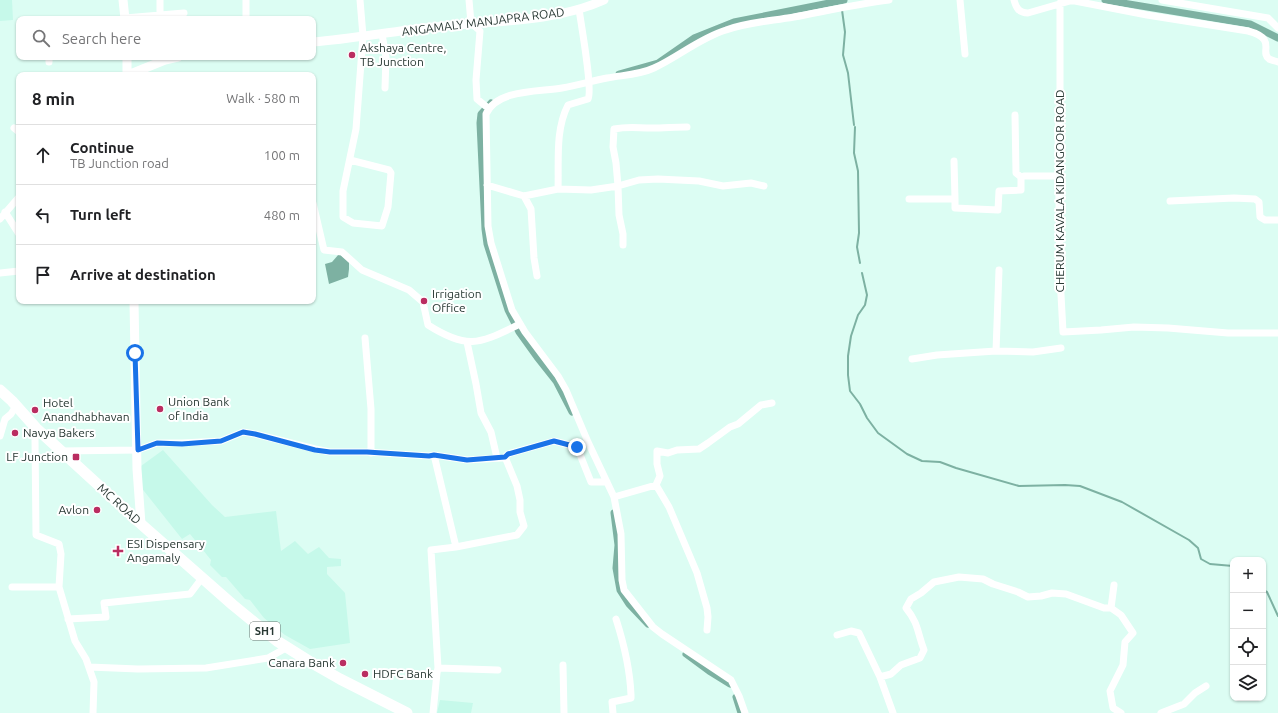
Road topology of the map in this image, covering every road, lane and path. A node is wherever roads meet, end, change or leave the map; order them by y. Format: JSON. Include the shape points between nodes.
{"nodes":[{"id":1,"x":123,"y":0,"type":"edge"},
{"id":2,"x":160,"y":0,"type":"edge"},
{"id":3,"x":246,"y":0,"type":"edge"},
{"id":4,"x":360,"y":0,"type":"edge"},
{"id":5,"x":469,"y":0,"type":"edge"},
{"id":6,"x":604,"y":0,"type":"edge"},
{"id":7,"x":889,"y":0,"type":"edge"},
{"id":8,"x":960,"y":0,"type":"edge"},
{"id":9,"x":1014,"y":0,"type":"edge"},
{"id":10,"x":1162,"y":0,"type":"edge"},
{"id":11,"x":1060,"y":3,"type":"junction"},
{"id":12,"x":579,"y":9,"type":"junction"},
{"id":13,"x":184,"y":13,"type":"dead end"},
{"id":14,"x":160,"y":14,"type":"junction"},
{"id":15,"x":125,"y":16,"type":"edge"},
{"id":16,"x":142,"y":16,"type":"edge"},
{"id":17,"x":246,"y":16,"type":"edge"},
{"id":18,"x":471,"y":23,"type":"junction"},
{"id":19,"x":1278,"y":28,"type":"edge"},
{"id":20,"x":382,"y":34,"type":"junction"},
{"id":21,"x":363,"y":36,"type":"junction"},
{"id":22,"x":316,"y":42,"type":"edge"},
{"id":23,"x":965,"y":54,"type":"dead end"},
{"id":24,"x":127,"y":60,"type":"edge"},
{"id":25,"x":164,"y":60,"type":"edge"},
{"id":26,"x":1278,"y":62,"type":"edge"},
{"id":27,"x":127,"y":72,"type":"edge"},
{"id":28,"x":134,"y":72,"type":"edge"},
{"id":29,"x":589,"y":79,"type":"junction"},
{"id":30,"x":385,"y":88,"type":"dead end"},
{"id":31,"x":488,"y":108,"type":"junction"},
{"id":32,"x":1015,"y":115,"type":"dead end"},
{"id":33,"x":687,"y":127,"type":"dead end"},
{"id":34,"x":350,"y":160,"type":"junction"},
{"id":35,"x":954,"y":161,"type":"dead end"},
{"id":36,"x":1058,"y":176,"type":"junction"},
{"id":37,"x":1021,"y":177,"type":"junction"},
{"id":38,"x":487,"y":185,"type":"junction"},
{"id":39,"x":618,"y":186,"type":"junction"},
{"id":40,"x":764,"y":186,"type":"dead end"},
{"id":41,"x":558,"y":189,"type":"junction"},
{"id":42,"x":524,"y":196,"type":"junction"},
{"id":43,"x":909,"y":199,"type":"dead end"},
{"id":44,"x":955,"y":199,"type":"junction"},
{"id":45,"x":16,"y":200,"type":"edge"},
{"id":46,"x":1170,"y":201,"type":"dead end"},
{"id":47,"x":5,"y":212,"type":"junction"},
{"id":48,"x":316,"y":216,"type":"edge"},
{"id":49,"x":0,"y":219,"type":"edge"},
{"id":50,"x":1278,"y":220,"type":"edge"},
{"id":51,"x":16,"y":229,"type":"edge"},
{"id":52,"x":623,"y":245,"type":"dead end"},
{"id":53,"x":16,"y":270,"type":"edge"},
{"id":54,"x":998,"y":270,"type":"dead end"},
{"id":55,"x":0,"y":272,"type":"edge"},
{"id":56,"x":537,"y":276,"type":"dead end"},
{"id":57,"x":134,"y":304,"type":"edge"},
{"id":58,"x":520,"y":324,"type":"junction"},
{"id":59,"x":1278,"y":333,"type":"edge"},
{"id":60,"x":365,"y":338,"type":"dead end"},
{"id":61,"x":467,"y":342,"type":"junction"},
{"id":62,"x":1061,"y":348,"type":"dead end"},
{"id":63,"x":996,"y":351,"type":"junction"},
{"id":64,"x":912,"y":359,"type":"dead end"},
{"id":65,"x":0,"y":390,"type":"edge"},
{"id":66,"x":772,"y":403,"type":"dead end"},
{"id":67,"x":16,"y":406,"type":"junction"},
{"id":68,"x":36,"y":428,"type":"junction"},
{"id":69,"x":0,"y":436,"type":"edge"},
{"id":70,"x":62,"y":450,"type":"junction"},
{"id":71,"x":138,"y":450,"type":"junction"},
{"id":72,"x":371,"y":453,"type":"junction"},
{"id":73,"x":434,"y":455,"type":"junction"},
{"id":74,"x":501,"y":458,"type":"junction"},
{"id":75,"x":607,"y":482,"type":"junction"},
{"id":76,"x":656,"y":485,"type":"junction"},
{"id":77,"x":614,"y":497,"type":"junction"},
{"id":78,"x":141,"y":524,"type":"junction"},
{"id":79,"x":456,"y":547,"type":"junction"},
{"id":80,"x":202,"y":578,"type":"junction"},
{"id":81,"x":1114,"y":585,"type":"dead end"},
{"id":82,"x":12,"y":587,"type":"dead end"},
{"id":83,"x":59,"y":588,"type":"junction"},
{"id":84,"x":1111,"y":608,"type":"junction"},
{"id":85,"x":68,"y":619,"type":"junction"},
{"id":86,"x":616,"y":619,"type":"dead end"},
{"id":87,"x":706,"y":630,"type":"dead end"},
{"id":88,"x":837,"y":635,"type":"dead end"},
{"id":89,"x":286,"y":648,"type":"junction"},
{"id":90,"x":563,"y":665,"type":"dead end"},
{"id":91,"x":89,"y":667,"type":"junction"},
{"id":92,"x":438,"y":668,"type":"junction"},
{"id":93,"x":498,"y":670,"type":"dead end"},
{"id":94,"x":880,"y":676,"type":"junction"},
{"id":95,"x":1206,"y":686,"type":"dead end"},
{"id":96,"x":93,"y":713,"type":"edge"},
{"id":97,"x":407,"y":713,"type":"edge"},
{"id":98,"x":433,"y":713,"type":"edge"},
{"id":99,"x":564,"y":713,"type":"edge"},
{"id":100,"x":613,"y":713,"type":"edge"},
{"id":101,"x":745,"y":713,"type":"edge"},
{"id":102,"x":893,"y":713,"type":"edge"},
{"id":103,"x":1121,"y":713,"type":"edge"},
{"id":104,"x":1161,"y":713,"type":"edge"}],
"edges":[{"from":1,"to":15,"type":"main road"},
{"from":2,"to":14,"type":"street"},
{"from":3,"to":17,"type":"street"},
{"from":4,"to":21,"type":"street"},
{"from":5,"to":18,"type":"street"},
{"from":6,"to":12,"type":"main road","name":"ANGAMALY MANJAPRA ROAD"},
{"from":7,"to":29,"type":"street","via":[[727,29],[640,73]]},
{"from":8,"to":23,"type":"street"},
{"from":9,"to":11,"type":"street","via":[[1018,10],[1024,13]]},
{"from":10,"to":19,"type":"street","via":[[1268,18]]},
{"from":11,"to":26,"type":"street","via":[[1083,2],[1254,33],[1264,39],[1266,56]]},
{"from":11,"to":36,"type":"street","name":"CHERUM KAVALA KIDANGOOR ROAD"},
{"from":12,"to":18,"type":"main road","name":"ANGAMALY MANJAPRA ROAD","via":[[550,16]]},
{"from":12,"to":29,"type":"street"},
{"from":13,"to":14,"type":"street"},
{"from":14,"to":16,"type":"street"},
{"from":18,"to":20,"type":"main road","name":"ANGAMALY MANJAPRA ROAD"},
{"from":18,"to":31,"type":"street","via":[[480,31],[477,99]]},
{"from":20,"to":21,"type":"main road","name":"ANGAMALY MANJAPRA ROAD"},
{"from":20,"to":30,"type":"street","via":[[386,56]]},
{"from":21,"to":22,"type":"main road","name":"ANGAMALY MANJAPRA ROAD"},
{"from":21,"to":34,"type":"street","via":[[356,129]]},
{"from":24,"to":27,"type":"main road"},
{"from":25,"to":28,"type":"main road"},
{"from":29,"to":31,"type":"street","via":[[560,88],[516,93],[501,98]]},
{"from":29,"to":41,"type":"street","via":[[589,98],[568,105],[563,115]]},
{"from":31,"to":38,"type":"street","via":[[485,119]]},
{"from":32,"to":37,"type":"street","via":[[1016,173]]},
{"from":33,"to":39,"type":"street","via":[[629,126],[614,129],[613,147]]},
{"from":34,"to":34,"type":"street","via":[[389,170],[391,173],[388,207],[382,226],[353,223],[343,217],[343,191]]},
{"from":35,"to":44,"type":"street"},
{"from":36,"to":37,"type":"street"},
{"from":36,"to":59,"type":"street","name":"CHERUM KAVALA KIDANGOOR ROAD","via":[[1063,332],[1134,327],[1228,333]]},
{"from":37,"to":44,"type":"street","via":[[1021,190],[999,191],[998,210],[955,208]]},
{"from":38,"to":42,"type":"street"},
{"from":38,"to":58,"type":"street","via":[[489,235],[512,310]]},
{"from":39,"to":40,"type":"street","via":[[638,180],[658,180],[699,181],[723,186],[751,183]]},
{"from":39,"to":41,"type":"street","via":[[592,190]]},
{"from":39,"to":52,"type":"street"},
{"from":41,"to":42,"type":"street"},
{"from":42,"to":56,"type":"street","via":[[530,209]]},
{"from":43,"to":44,"type":"street"},
{"from":45,"to":47,"type":"street"},
{"from":46,"to":50,"type":"street","via":[[1256,199],[1259,202],[1260,218]]},
{"from":47,"to":49,"type":"street"},
{"from":47,"to":51,"type":"street"},
{"from":48,"to":61,"type":"street","via":[[324,250],[342,252],[362,270],[409,290],[423,302],[428,326],[446,337]]},
{"from":53,"to":55,"type":"street"},
{"from":54,"to":63,"type":"street"},
{"from":57,"to":71,"type":"main road"},
{"from":58,"to":61,"type":"street","via":[[484,340]]},
{"from":58,"to":75,"type":"street","via":[[566,390]]},
{"from":60,"to":72,"type":"street","via":[[371,409]]},
{"from":61,"to":74,"type":"street","via":[[481,413]]},
{"from":62,"to":63,"type":"street","via":[[1033,352]]},
{"from":63,"to":64,"type":"street"},
{"from":65,"to":67,"type":"main road","name":"MC ROAD","number":"SH1"},
{"from":66,"to":76,"type":"street","via":[[761,405],[738,424],[699,449],[657,451],[660,476]]},
{"from":67,"to":68,"type":"main road","name":"MC ROAD","number":"SH1"},
{"from":67,"to":69,"type":"street","via":[[5,419]]},
{"from":68,"to":70,"type":"main road","name":"MC ROAD","number":"SH1"},
{"from":68,"to":83,"type":"street","via":[[36,535],[59,544]]},
{"from":70,"to":71,"type":"street"},
{"from":70,"to":78,"type":"main road","name":"MC ROAD","number":"SH1"},
{"from":71,"to":72,"type":"street","via":[[157,443],[221,441],[243,432],[315,450]]},
{"from":71,"to":78,"type":"main road"},
{"from":72,"to":73,"type":"street"},
{"from":73,"to":74,"type":"street","via":[[467,460]]},
{"from":73,"to":79,"type":"street"},
{"from":74,"to":75,"type":"street","via":[[554,441],[577,447],[591,482]]},
{"from":74,"to":79,"type":"street","via":[[517,486],[524,526],[517,535]]},
{"from":75,"to":77,"type":"street"},
{"from":76,"to":77,"type":"street"},
{"from":76,"to":87,"type":"street","via":[[697,573],[707,608]]},
{"from":77,"to":101,"type":"street","via":[[621,534],[624,590],[662,634],[731,680]]},
{"from":78,"to":80,"type":"main road","name":"MC ROAD","number":"SH1"},
{"from":79,"to":92,"type":"street","via":[[431,550]]},
{"from":80,"to":85,"type":"street","via":[[190,594],[104,603],[106,617]]},
{"from":80,"to":89,"type":"main road","name":"MC ROAD","number":"SH1"},
{"from":81,"to":84,"type":"street"},
{"from":82,"to":83,"type":"street"},
{"from":83,"to":85,"type":"street"},
{"from":84,"to":94,"type":"street","via":[[1104,608],[1066,594],[1028,596],[983,578],[959,576],[934,582],[911,598],[906,608],[918,626],[924,650],[920,658],[901,665],[891,674]]},
{"from":84,"to":103,"type":"street","via":[[1121,615],[1132,633],[1125,642],[1122,666],[1110,691],[1113,708]]},
{"from":85,"to":91,"type":"street","via":[[75,641]]},
{"from":86,"to":100,"type":"street","via":[[624,647],[631,698],[612,702]]},
{"from":88,"to":94,"type":"street","via":[[851,631],[859,634]]},
{"from":89,"to":91,"type":"street","via":[[268,658],[206,668]]},
{"from":89,"to":97,"type":"main road","name":"MC ROAD","number":"SH1"},
{"from":90,"to":99,"type":"street"},
{"from":91,"to":96,"type":"street","via":[[94,682]]},
{"from":92,"to":93,"type":"street"},
{"from":92,"to":98,"type":"street"},
{"from":94,"to":102,"type":"street"},
{"from":95,"to":104,"type":"street","via":[[1184,704]]}]}
